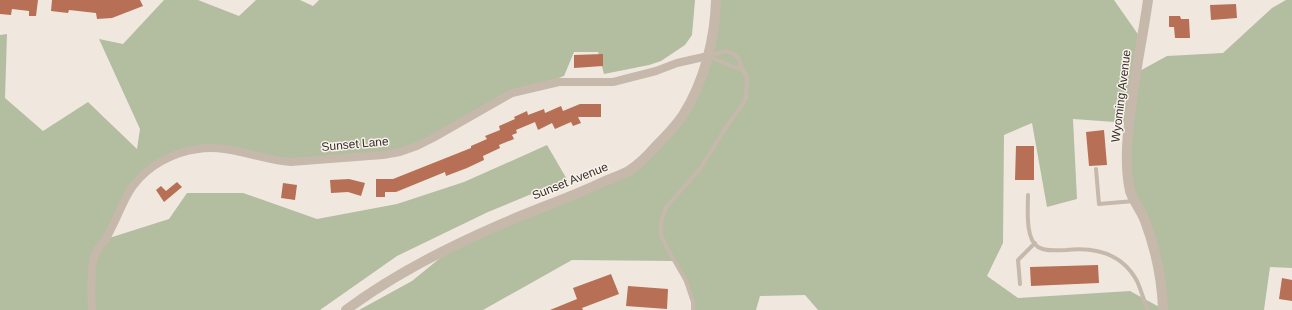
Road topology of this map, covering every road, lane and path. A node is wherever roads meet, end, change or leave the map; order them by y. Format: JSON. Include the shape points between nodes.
{"nodes":[{"id":1,"x":716,"y":0,"type":"edge"},
{"id":2,"x":1148,"y":0,"type":"edge"},
{"id":3,"x":708,"y":56,"type":"junction"},
{"id":4,"x":742,"y":70,"type":"junction"},
{"id":5,"x":1096,"y":169,"type":"dead end"},
{"id":6,"x":1028,"y":195,"type":"dead end"},
{"id":7,"x":1135,"y":201,"type":"junction"},
{"id":8,"x":1035,"y":243,"type":"junction"},
{"id":9,"x":1020,"y":284,"type":"dead end"},
{"id":10,"x":92,"y":310,"type":"edge"},
{"id":11,"x":346,"y":310,"type":"edge"},
{"id":12,"x":693,"y":310,"type":"edge"},
{"id":13,"x":1148,"y":310,"type":"edge"},
{"id":14,"x":1163,"y":310,"type":"edge"}],
"edges":[{"from":1,"to":3,"type":"street","name":"Sunset Avenue"},
{"from":2,"to":7,"type":"street","name":"Wyoming Avenue","via":[[1127,144],[1130,192]]},
{"from":3,"to":4,"type":"lane"},
{"from":3,"to":4,"type":"lane","via":[[727,51],[739,59]]},
{"from":3,"to":10,"type":"street","name":"Sunset Lane","via":[[613,82],[559,82],[512,93],[427,141],[400,152],[291,162],[224,148],[198,148],[169,157],[133,186],[96,253],[92,275]]},
{"from":3,"to":11,"type":"street","name":"Sunset Avenue","via":[[683,116],[630,170],[456,245],[412,268]]},
{"from":4,"to":12,"type":"lane","via":[[746,77],[746,99],[700,169],[666,207],[661,222],[661,235],[686,281]]},
{"from":5,"to":7,"type":"lane","via":[[1099,204]]},
{"from":6,"to":8,"type":"lane","via":[[1030,234]]},
{"from":7,"to":14,"type":"street","name":"Wyoming Avenue","via":[[1152,242],[1160,274]]},
{"from":8,"to":9,"type":"lane","via":[[1018,260]]},
{"from":8,"to":13,"type":"lane","via":[[1044,250],[1079,248],[1107,253],[1118,259],[1137,281]]}]}
